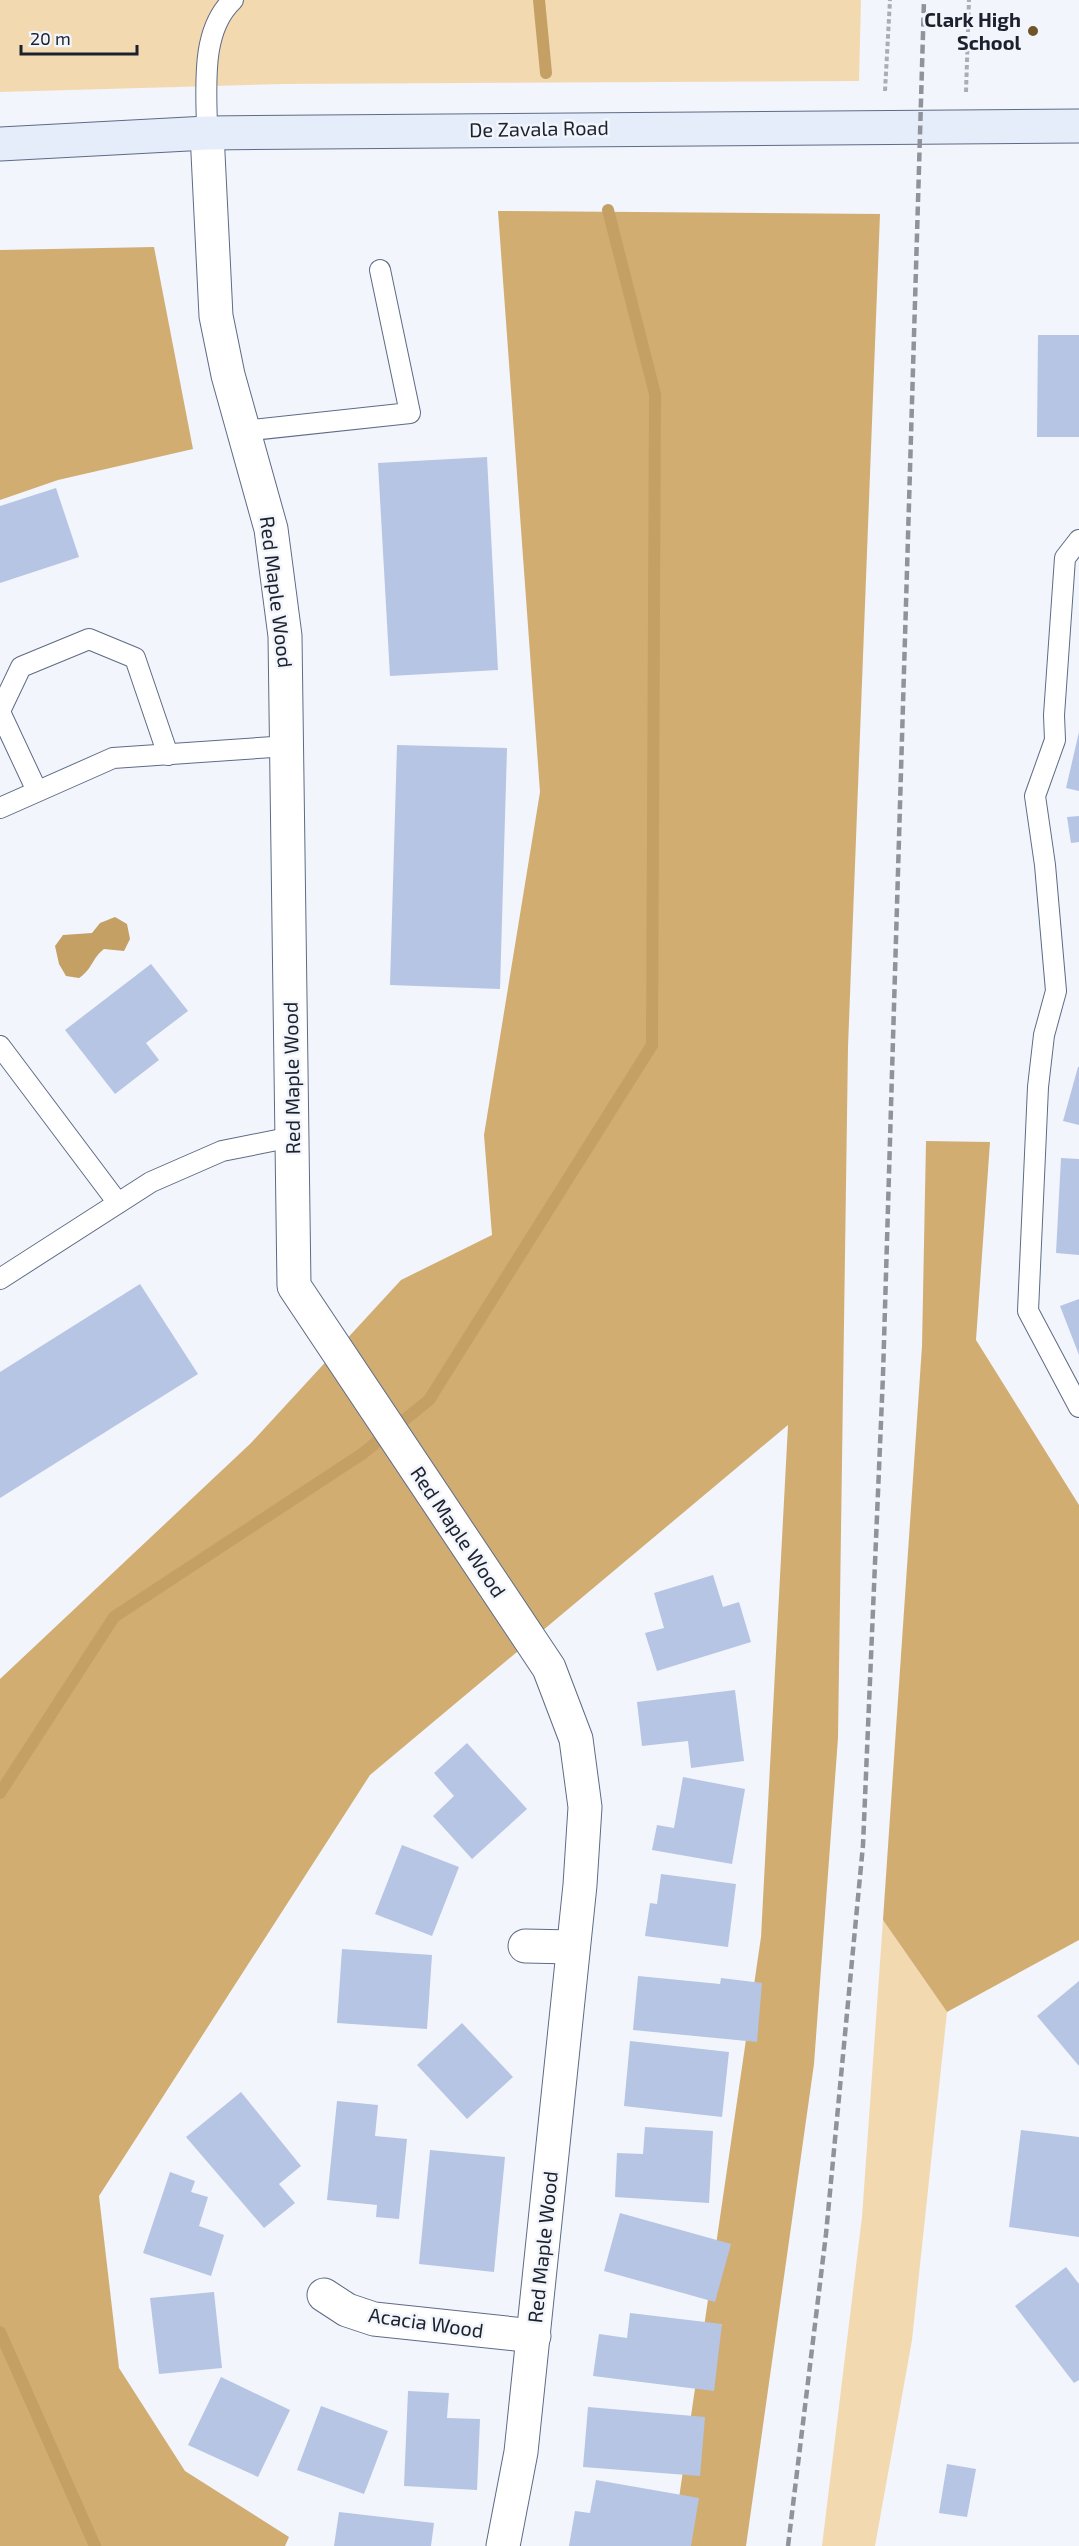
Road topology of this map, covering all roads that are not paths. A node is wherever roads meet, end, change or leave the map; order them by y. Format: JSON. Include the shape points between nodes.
{"nodes":[{"id":1,"x":233,"y":0,"type":"edge"},
{"id":2,"x":1079,"y":126,"type":"edge"},
{"id":3,"x":207,"y":133,"type":"junction"},
{"id":4,"x":0,"y":144,"type":"edge"},
{"id":5,"x":380,"y":270,"type":"dead end"},
{"id":6,"x":243,"y":431,"type":"junction"},
{"id":7,"x":1079,"y":540,"type":"edge"},
{"id":8,"x":0,"y":712,"type":"edge"},
{"id":9,"x":288,"y":746,"type":"junction"},
{"id":10,"x":168,"y":755,"type":"junction"},
{"id":11,"x":37,"y":791,"type":"junction"},
{"id":12,"x":0,"y":808,"type":"edge"},
{"id":13,"x":0,"y":1046,"type":"edge"},
{"id":14,"x":292,"y":1137,"type":"junction"},
{"id":15,"x":118,"y":1203,"type":"junction"},
{"id":16,"x":0,"y":1279,"type":"edge"},
{"id":17,"x":1079,"y":1407,"type":"edge"},
{"id":18,"x":525,"y":1946,"type":"dead end"},
{"id":19,"x":573,"y":1947,"type":"junction"},
{"id":20,"x":324,"y":2295,"type":"dead end"},
{"id":21,"x":534,"y":2336,"type":"junction"},
{"id":22,"x":503,"y":2546,"type":"edge"}],
"edges":[{"from":1,"to":3,"type":"lane","via":[[224,9],[211,41]]},
{"from":2,"to":3,"type":"main road","name":"De Zavala Road"},
{"from":3,"to":4,"type":"main road","name":"De Zavala Road"},
{"from":3,"to":6,"type":"street","name":"Red Maple Wood","via":[[216,315]]},
{"from":5,"to":6,"type":"lane","via":[[410,413]]},
{"from":6,"to":9,"type":"street","name":"Red Maple Wood","via":[[272,539],[285,636]]},
{"from":7,"to":17,"type":"lane","via":[[1065,558],[1055,740],[1035,796],[1056,991],[1044,1035],[1038,1087],[1028,1311]]},
{"from":8,"to":10,"type":"lane","via":[[21,667],[89,639],[135,658]]},
{"from":8,"to":11,"type":"lane"},
{"from":9,"to":10,"type":"lane"},
{"from":9,"to":14,"type":"street","name":"Red Maple Wood"},
{"from":10,"to":11,"type":"lane","via":[[112,758]]},
{"from":11,"to":12,"type":"lane"},
{"from":13,"to":15,"type":"lane"},
{"from":14,"to":15,"type":"lane","via":[[222,1151],[151,1182]]},
{"from":14,"to":19,"type":"street","name":"Red Maple Wood","via":[[294,1286],[549,1668],[576,1739],[585,1807]]},
{"from":15,"to":16,"type":"lane"},
{"from":18,"to":19,"type":"street"},
{"from":19,"to":21,"type":"street","name":"Red Maple Wood"},
{"from":20,"to":21,"type":"street","name":"Acacia Wood","via":[[347,2310],[374,2319]]},
{"from":21,"to":22,"type":"street","name":"Red Maple Wood","via":[[521,2451]]}]}
